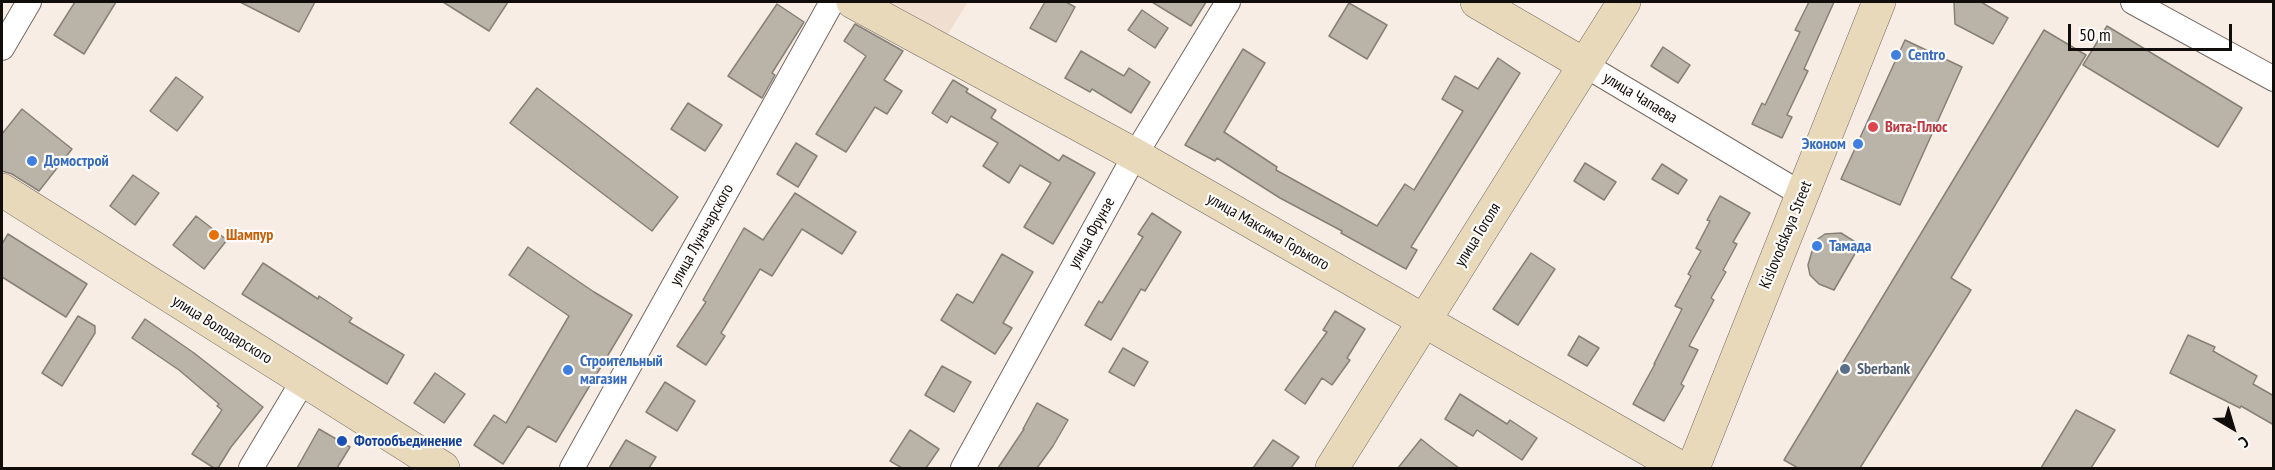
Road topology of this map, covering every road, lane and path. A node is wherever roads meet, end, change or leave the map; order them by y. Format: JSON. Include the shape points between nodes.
{"nodes":[{"id":1,"x":29,"y":2,"type":"edge"},
{"id":2,"x":832,"y":2,"type":"edge"},
{"id":3,"x":853,"y":2,"type":"edge"},
{"id":4,"x":1228,"y":2,"type":"edge"},
{"id":5,"x":1477,"y":2,"type":"edge"},
{"id":6,"x":1624,"y":2,"type":"edge"},
{"id":7,"x":1879,"y":2,"type":"edge"},
{"id":8,"x":2133,"y":2,"type":"edge"},
{"id":9,"x":2,"y":48,"type":"edge"},
{"id":10,"x":1585,"y":65,"type":"junction"},
{"id":11,"x":2274,"y":79,"type":"edge"},
{"id":12,"x":1135,"y":155,"type":"junction"},
{"id":13,"x":2,"y":190,"type":"edge"},
{"id":14,"x":1803,"y":195,"type":"junction"},
{"id":15,"x":1424,"y":322,"type":"junction"},
{"id":16,"x":303,"y":381,"type":"junction"},
{"id":17,"x":251,"y":468,"type":"edge"},
{"id":18,"x":443,"y":468,"type":"edge"},
{"id":19,"x":572,"y":468,"type":"edge"},
{"id":20,"x":963,"y":468,"type":"edge"},
{"id":21,"x":1332,"y":468,"type":"edge"},
{"id":22,"x":1681,"y":468,"type":"edge"},
{"id":23,"x":1693,"y":468,"type":"edge"}],
"edges":[{"from":1,"to":9,"type":"street"},
{"from":2,"to":19,"type":"street","name":"улица Луначарского"},
{"from":3,"to":12,"type":"street","name":"улица Максима Горького"},
{"from":4,"to":12,"type":"street","name":"улица Фрунзе"},
{"from":5,"to":10,"type":"street","name":"улица Чапаева"},
{"from":6,"to":10,"type":"street","name":"улица Гоголя"},
{"from":7,"to":14,"type":"street","name":"Kislovodskaya Street"},
{"from":8,"to":11,"type":"street"},
{"from":10,"to":14,"type":"street","name":"улица Чапаева"},
{"from":10,"to":15,"type":"street","name":"улица Гоголя"},
{"from":12,"to":15,"type":"street","name":"улица Максима Горького"},
{"from":12,"to":20,"type":"street","name":"улица Фрунзе"},
{"from":13,"to":16,"type":"street","name":"улица Володарского"},
{"from":14,"to":23,"type":"street","name":"Kislovodskaya Street"},
{"from":15,"to":21,"type":"street","name":"улица Гоголя"},
{"from":15,"to":22,"type":"street","name":"улица Максима Горького"},
{"from":16,"to":17,"type":"street"},
{"from":16,"to":18,"type":"street","name":"улица Володарского"}]}
